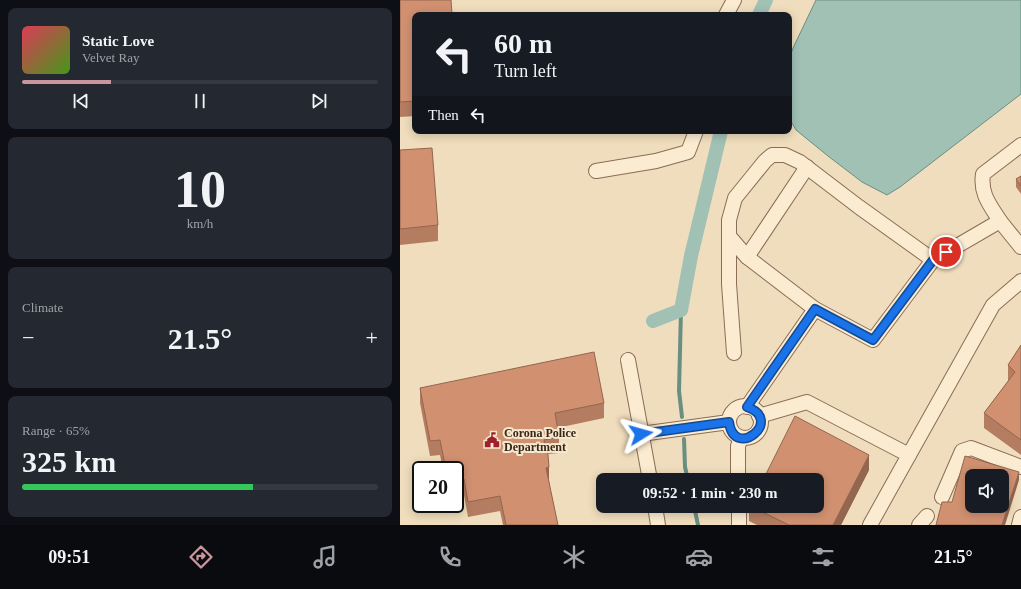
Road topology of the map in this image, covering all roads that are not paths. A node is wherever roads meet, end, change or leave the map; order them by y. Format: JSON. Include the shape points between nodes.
{"nodes":[{"id":1,"x":734,"y":0,"type":"edge"},
{"id":2,"x":728,"y":12,"type":"edge"},
{"id":3,"x":695,"y":134,"type":"edge"},
{"id":4,"x":1021,"y":145,"type":"edge"},
{"id":5,"x":807,"y":167,"type":"junction"},
{"id":6,"x":596,"y":171,"type":"dead end"},
{"id":7,"x":1000,"y":221,"type":"junction"},
{"id":8,"x":729,"y":236,"type":"junction"},
{"id":9,"x":1021,"y":246,"type":"edge"},
{"id":10,"x":747,"y":257,"type":"junction"},
{"id":11,"x":933,"y":260,"type":"junction"},
{"id":12,"x":1021,"y":281,"type":"edge"},
{"id":13,"x":815,"y":309,"type":"junction"},
{"id":14,"x":734,"y":353,"type":"dead end"},
{"id":15,"x":628,"y":360,"type":"dead end"},
{"id":16,"x":747,"y":407,"type":"junction"},
{"id":17,"x":759,"y":416,"type":"junction"},
{"id":18,"x":729,"y":422,"type":"junction"},
{"id":19,"x":641,"y":434,"type":"junction"},
{"id":20,"x":741,"y":438,"type":"junction"},
{"id":21,"x":909,"y":455,"type":"junction"},
{"id":22,"x":1021,"y":467,"type":"edge"},
{"id":23,"x":649,"y":473,"type":"edge"},
{"id":24,"x":738,"y":473,"type":"edge"},
{"id":25,"x":942,"y":497,"type":"dead end"},
{"id":26,"x":656,"y":513,"type":"edge"},
{"id":27,"x":739,"y":513,"type":"edge"},
{"id":28,"x":1021,"y":517,"type":"edge"},
{"id":29,"x":658,"y":525,"type":"edge"},
{"id":30,"x":739,"y":525,"type":"edge"},
{"id":31,"x":870,"y":525,"type":"edge"},
{"id":32,"x":1019,"y":525,"type":"edge"}],
"edges":[{"from":1,"to":2,"type":"street"},
{"from":3,"to":6,"type":"street","via":[[688,152]]},
{"from":4,"to":7,"type":"street","via":[[983,174],[981,185],[986,199]]},
{"from":5,"to":8,"type":"street","via":[[785,155],[772,155],[764,161],[735,198],[729,220]]},
{"from":5,"to":10,"type":"street"},
{"from":5,"to":11,"type":"street"},
{"from":7,"to":9,"type":"street"},
{"from":7,"to":11,"type":"street"},
{"from":8,"to":10,"type":"street"},
{"from":8,"to":14,"type":"street","via":[[729,284]]},
{"from":10,"to":13,"type":"street"},
{"from":11,"to":13,"type":"street","via":[[873,340]]},
{"from":12,"to":21,"type":"street","via":[[993,305]]},
{"from":13,"to":16,"type":"street"},
{"from":15,"to":19,"type":"street"},
{"from":16,"to":17,"type":"street"},
{"from":16,"to":18,"type":"street","via":[[737,408]]},
{"from":17,"to":20,"type":"street","via":[[758,431],[751,437]]},
{"from":17,"to":21,"type":"street","via":[[807,402]]},
{"from":18,"to":19,"type":"street"},
{"from":18,"to":20,"type":"street","via":[[732,432]]},
{"from":19,"to":23,"type":"street"},
{"from":20,"to":24,"type":"street","via":[[738,446]]},
{"from":21,"to":31,"type":"street"},
{"from":22,"to":25,"type":"street","via":[[971,448],[962,451]]},
{"from":26,"to":29,"type":"street"},
{"from":27,"to":30,"type":"street"},
{"from":28,"to":32,"type":"street"}]}
